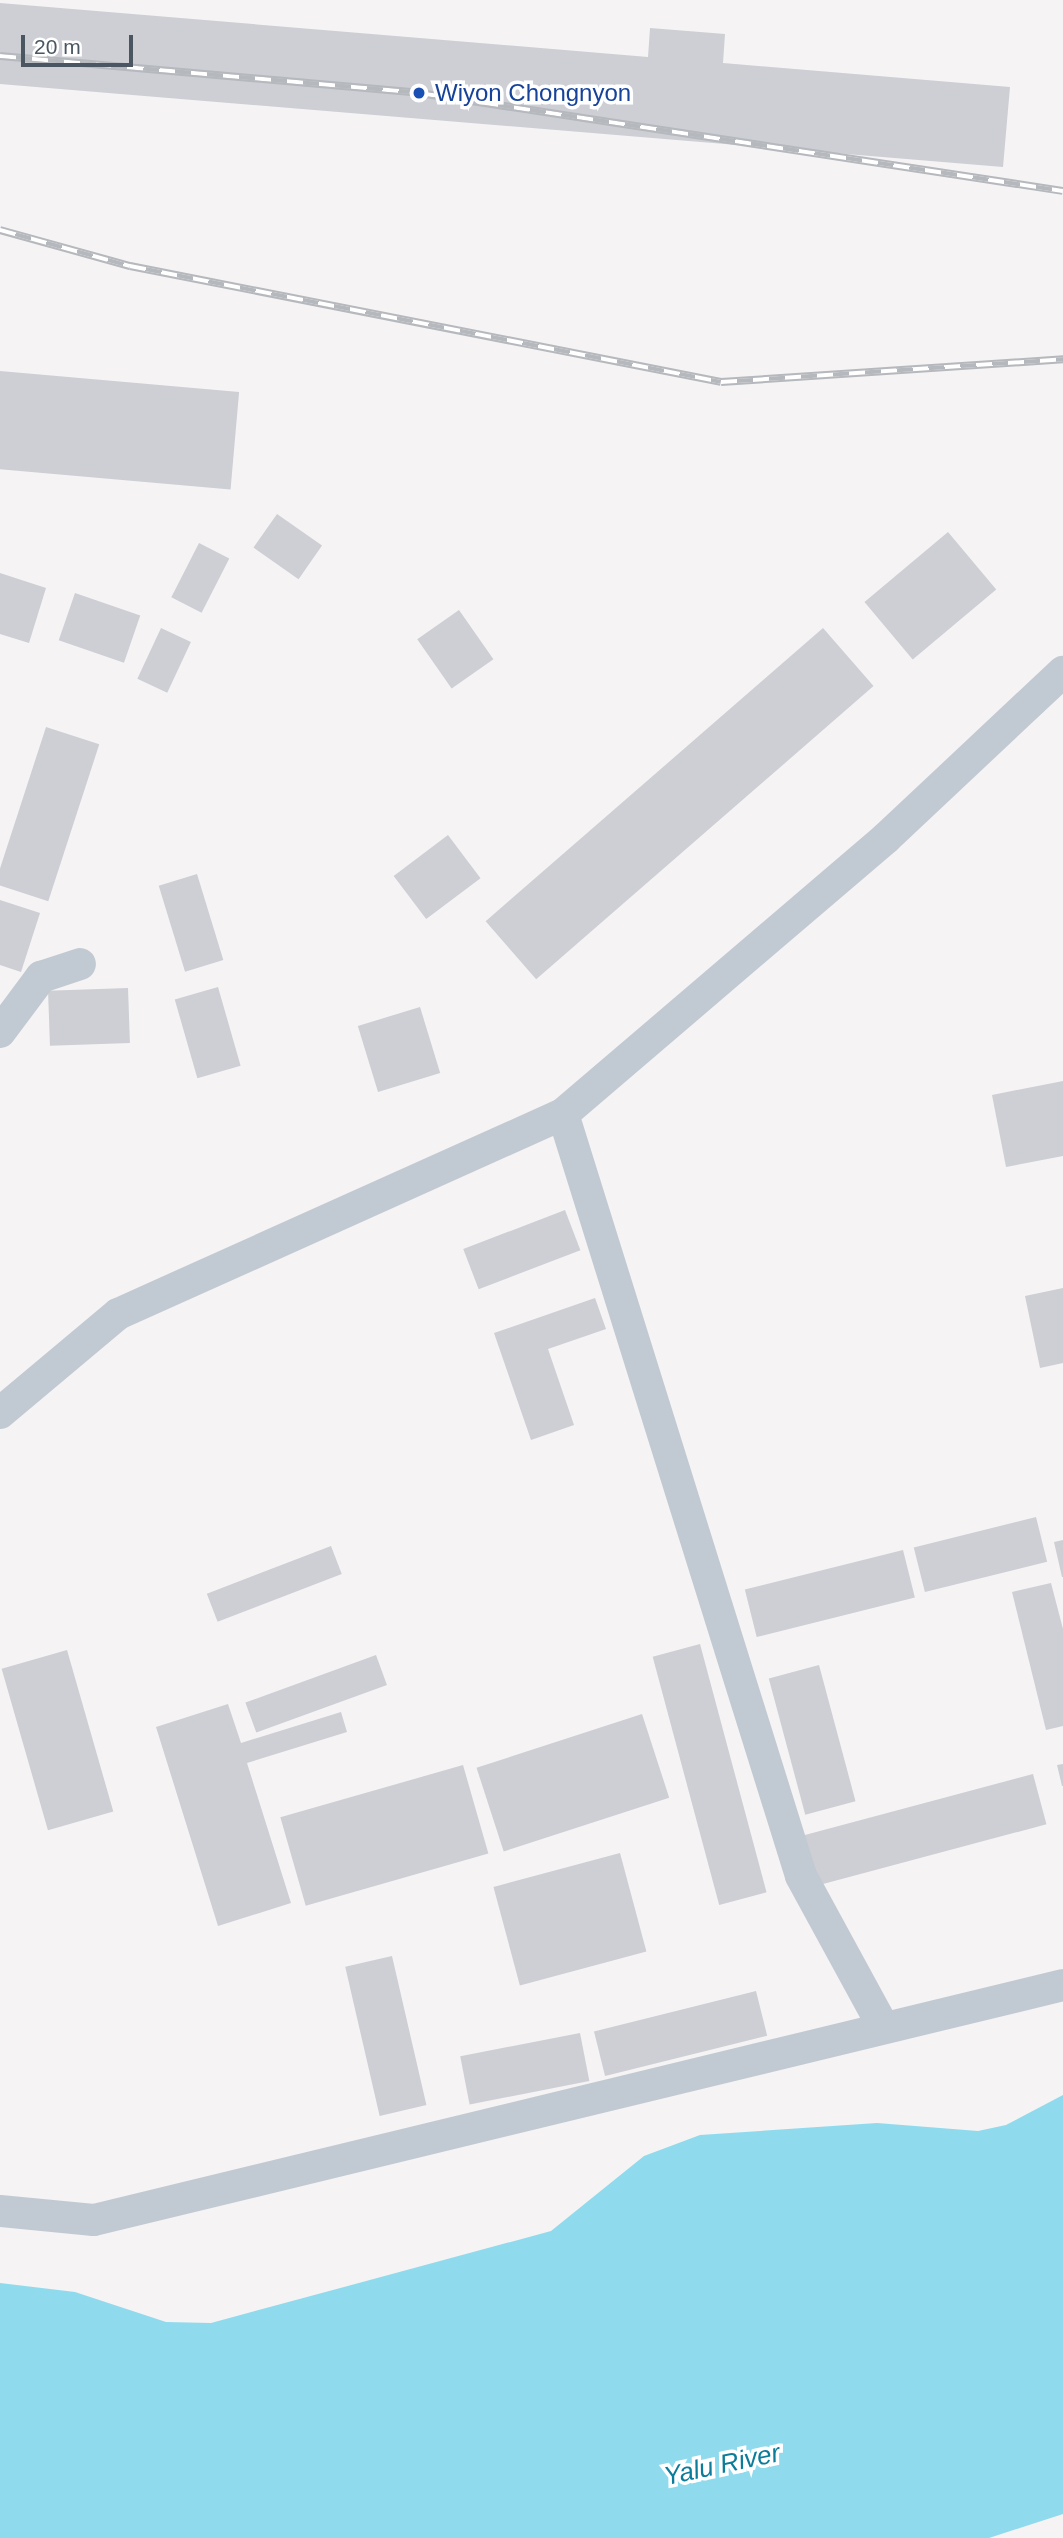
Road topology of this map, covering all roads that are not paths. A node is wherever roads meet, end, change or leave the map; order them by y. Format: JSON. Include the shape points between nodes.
{"nodes":[{"id":1,"x":1063,"y":672,"type":"edge"},
{"id":2,"x":80,"y":964,"type":"dead end"},
{"id":3,"x":0,"y":1032,"type":"edge"},
{"id":4,"x":563,"y":1114,"type":"junction"},
{"id":5,"x":0,"y":1413,"type":"edge"},
{"id":6,"x":1063,"y":1984,"type":"edge"},
{"id":7,"x":884,"y":2028,"type":"junction"},
{"id":8,"x":0,"y":2211,"type":"edge"}],
"edges":[{"from":1,"to":4,"type":"street","via":[[886,838]]},
{"from":2,"to":3,"type":"street","via":[[41,977]]},
{"from":4,"to":5,"type":"street","via":[[118,1314]]},
{"from":4,"to":7,"type":"street","via":[[801,1875]]},
{"from":6,"to":7,"type":"street"},
{"from":7,"to":8,"type":"street","via":[[94,2220]]}]}
